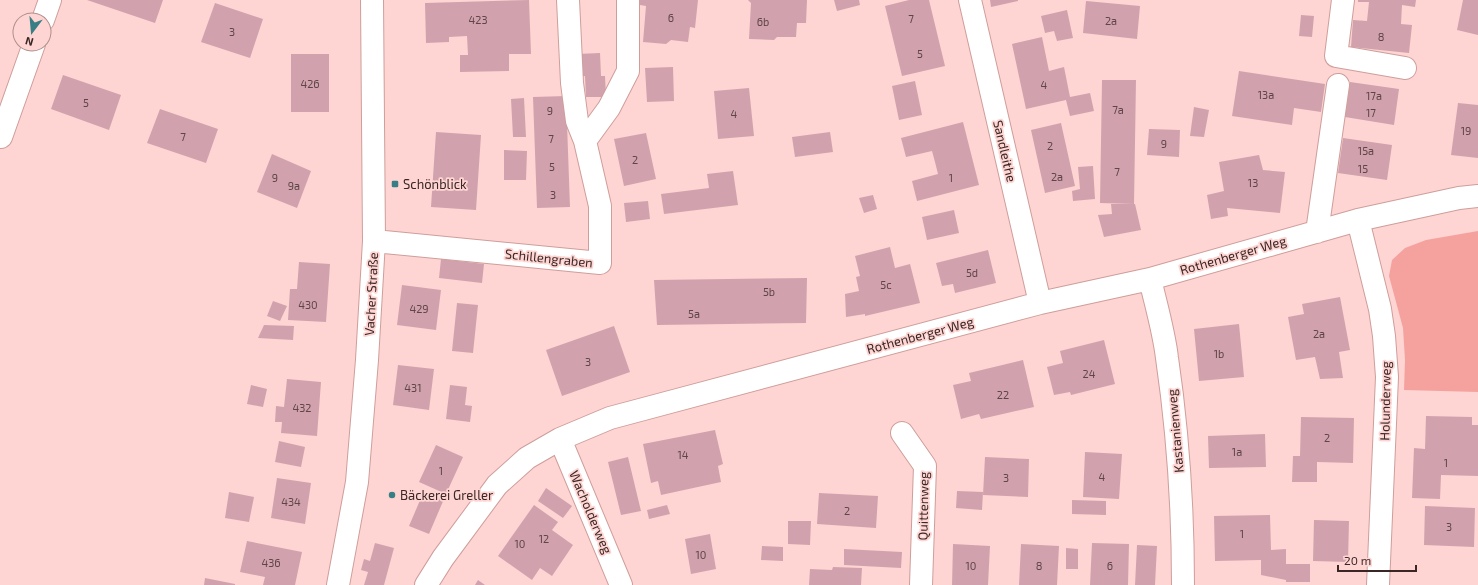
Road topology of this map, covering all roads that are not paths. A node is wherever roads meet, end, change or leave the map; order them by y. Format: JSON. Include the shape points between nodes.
{"nodes":[{"id":1,"x":50,"y":0,"type":"edge"},
{"id":2,"x":372,"y":0,"type":"edge"},
{"id":3,"x":568,"y":0,"type":"edge"},
{"id":4,"x":628,"y":0,"type":"edge"},
{"id":5,"x":970,"y":0,"type":"edge"},
{"id":6,"x":1343,"y":0,"type":"edge"},
{"id":7,"x":45,"y":12,"type":"edge"},
{"id":8,"x":31,"y":52,"type":"edge"},
{"id":9,"x":1405,"y":68,"type":"dead end"},
{"id":10,"x":1338,"y":85,"type":"dead end"},
{"id":11,"x":1,"y":137,"type":"dead end"},
{"id":12,"x":585,"y":141,"type":"junction"},
{"id":13,"x":1478,"y":196,"type":"edge"},
{"id":14,"x":1358,"y":220,"type":"junction"},
{"id":15,"x":1317,"y":232,"type":"junction"},
{"id":16,"x":374,"y":241,"type":"junction"},
{"id":17,"x":1150,"y":279,"type":"junction"},
{"id":18,"x":1040,"y":303,"type":"junction"},
{"id":19,"x":902,"y":433,"type":"dead end"},
{"id":20,"x":560,"y":439,"type":"junction"},
{"id":21,"x":338,"y":585,"type":"edge"},
{"id":22,"x":426,"y":585,"type":"edge"},
{"id":23,"x":621,"y":585,"type":"edge"},
{"id":24,"x":921,"y":585,"type":"edge"},
{"id":25,"x":1183,"y":585,"type":"edge"},
{"id":26,"x":1378,"y":585,"type":"edge"}],
"edges":[{"from":1,"to":7,"type":"street"},
{"from":2,"to":16,"type":"street","name":"Vacher Straße"},
{"from":3,"to":12,"type":"street","name":"Schillengraben","via":[[572,83],[577,121]]},
{"from":4,"to":12,"type":"street","via":[[628,71],[609,108]]},
{"from":5,"to":18,"type":"street","name":"Sandleithe"},
{"from":6,"to":9,"type":"street","via":[[1336,56]]},
{"from":8,"to":11,"type":"street"},
{"from":10,"to":15,"type":"street"},
{"from":12,"to":16,"type":"street","name":"Schillengraben","via":[[600,206],[600,263]]},
{"from":13,"to":14,"type":"street","name":"Rothenberger Weg"},
{"from":14,"to":15,"type":"street","name":"Rothenberger Weg"},
{"from":14,"to":26,"type":"street","name":"Holunderweg","via":[[1380,309],[1387,377]]},
{"from":15,"to":17,"type":"street","name":"Rothenberger Weg"},
{"from":16,"to":21,"type":"street","name":"Vacher Straße","via":[[357,482]]},
{"from":17,"to":18,"type":"street","name":"Rothenberger Weg"},
{"from":17,"to":25,"type":"street","name":"Kastanienweg","via":[[1167,357],[1177,440],[1183,535]]},
{"from":18,"to":20,"type":"street","name":"Rothenberger Weg","via":[[610,418]]},
{"from":19,"to":24,"type":"street","name":"Quittenweg","via":[[924,466]]},
{"from":20,"to":22,"type":"street","name":"Rothenberger Weg","via":[[527,458],[498,485]]},
{"from":20,"to":23,"type":"street","name":"Wacholderweg"}]}
